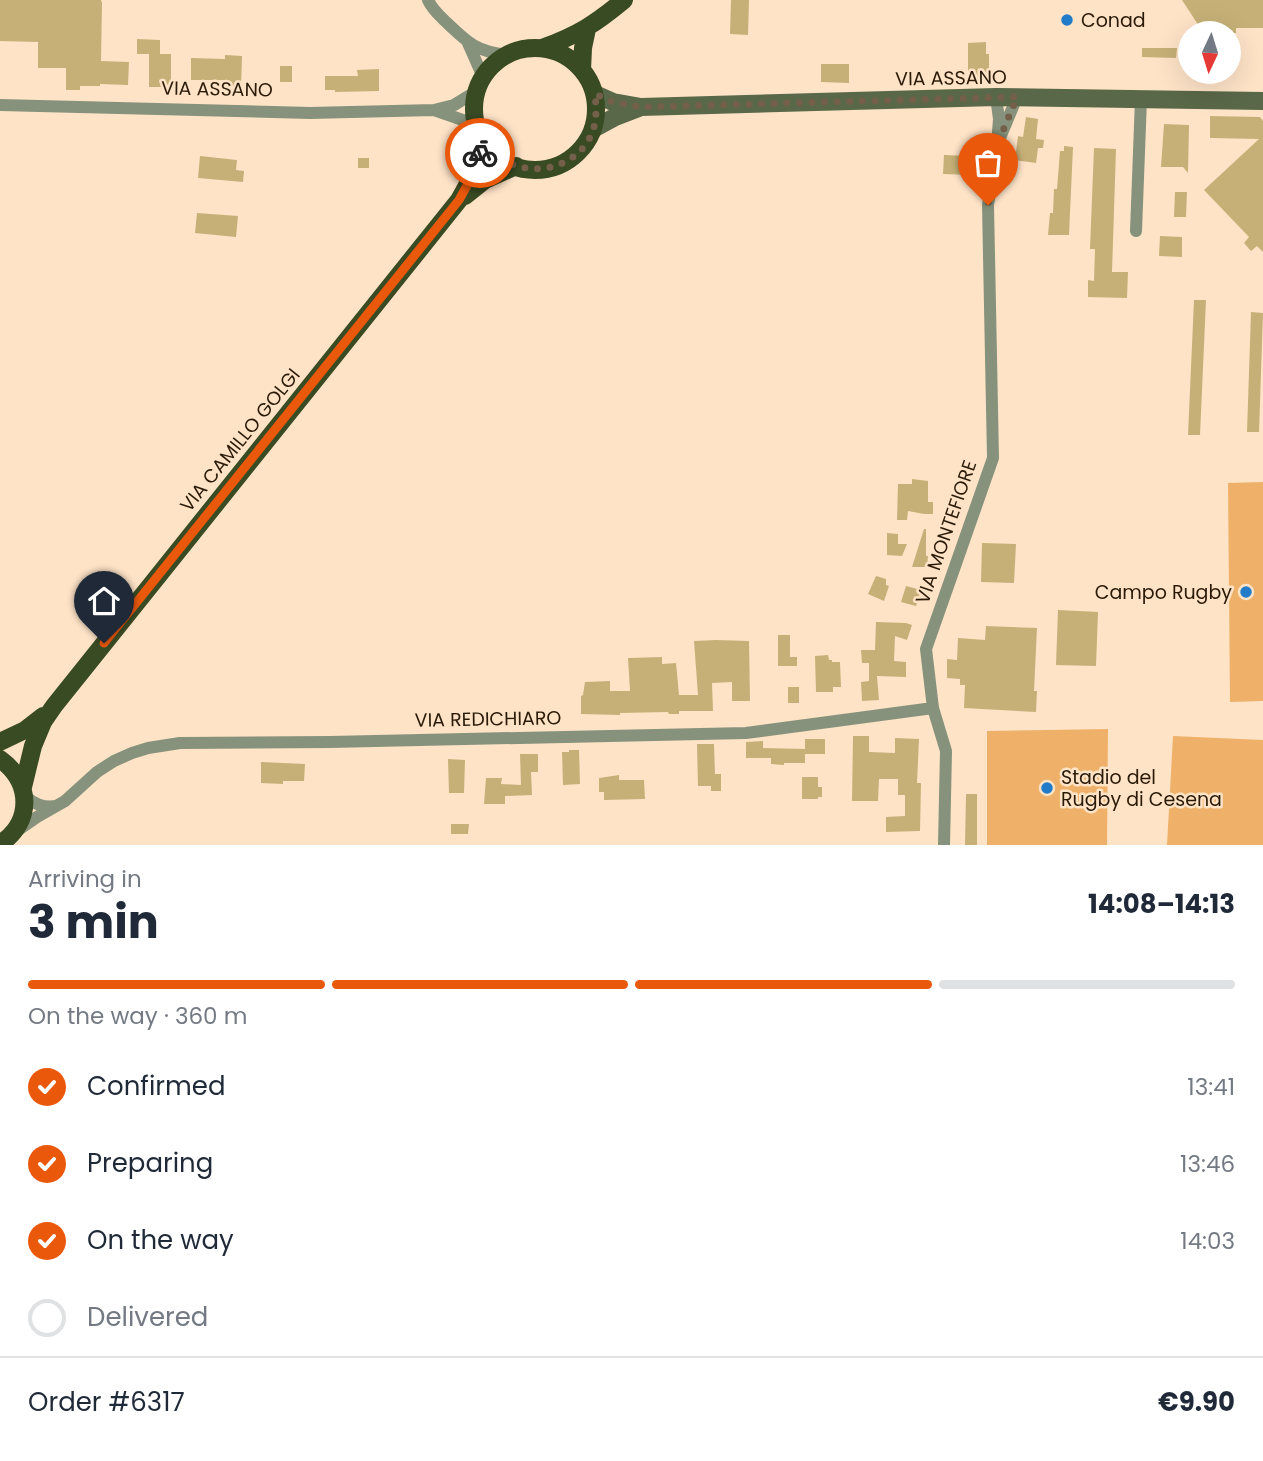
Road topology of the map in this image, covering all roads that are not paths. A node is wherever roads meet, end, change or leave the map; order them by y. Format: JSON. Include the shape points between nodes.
{"nodes":[{"id":1,"x":428,"y":0,"type":"edge"},
{"id":2,"x":624,"y":0,"type":"edge"},
{"id":3,"x":587,"y":29,"type":"junction"},
{"id":4,"x":468,"y":43,"type":"junction"},
{"id":5,"x":542,"y":48,"type":"junction"},
{"id":6,"x":507,"y":55,"type":"junction"},
{"id":7,"x":582,"y":70,"type":"junction"},
{"id":8,"x":480,"y":84,"type":"junction"},
{"id":9,"x":595,"y":94,"type":"junction"},
{"id":10,"x":996,"y":97,"type":"junction"},
{"id":11,"x":1017,"y":97,"type":"junction"},
{"id":12,"x":1140,"y":99,"type":"junction"},
{"id":13,"x":1263,"y":101,"type":"edge"},
{"id":14,"x":0,"y":105,"type":"edge"},
{"id":15,"x":641,"y":107,"type":"junction"},
{"id":16,"x":434,"y":110,"type":"junction"},
{"id":17,"x":593,"y":129,"type":"junction"},
{"id":18,"x":480,"y":133,"type":"junction"},
{"id":19,"x":997,"y":145,"type":"junction"},
{"id":20,"x":516,"y":166,"type":"junction"},
{"id":21,"x":459,"y":200,"type":"junction"},
{"id":22,"x":1136,"y":231,"type":"dead end"},
{"id":23,"x":54,"y":706,"type":"junction"},
{"id":24,"x":933,"y":708,"type":"junction"},
{"id":25,"x":0,"y":742,"type":"edge"},
{"id":26,"x":0,"y":760,"type":"edge"},
{"id":27,"x":23,"y":791,"type":"junction"},
{"id":28,"x":60,"y":804,"type":"junction"},
{"id":29,"x":4,"y":842,"type":"edge"},
{"id":30,"x":944,"y":845,"type":"edge"}],
"edges":[{"from":1,"to":4,"type":"street"},
{"from":2,"to":3,"type":"main road"},
{"from":3,"to":5,"type":"main road"},
{"from":3,"to":7,"type":"main road"},
{"from":4,"to":6,"type":"street"},
{"from":4,"to":8,"type":"street"},
{"from":5,"to":6,"type":"main road"},
{"from":5,"to":7,"type":"main road","via":[[564,55]]},
{"from":6,"to":8,"type":"main road"},
{"from":7,"to":9,"type":"main road"},
{"from":8,"to":16,"type":"street","name":"VIA ASSANO","via":[[454,105]]},
{"from":8,"to":18,"type":"main road","via":[[474,108]]},
{"from":9,"to":15,"type":"main road","name":"VIA ASSANO"},
{"from":9,"to":17,"type":"main road"},
{"from":10,"to":11,"type":"main road","name":"VIA ASSANO"},
{"from":10,"to":15,"type":"main road","name":"VIA ASSANO"},
{"from":10,"to":19,"type":"street","name":"VIA MONTEFIORE"},
{"from":11,"to":12,"type":"main road","name":"VIA ASSANO"},
{"from":11,"to":19,"type":"street","name":"VIA MONTEFIORE"},
{"from":12,"to":13,"type":"main road","name":"VIA ASSANO"},
{"from":12,"to":22,"type":"street"},
{"from":14,"to":16,"type":"street","name":"VIA ASSANO","via":[[310,113]]},
{"from":15,"to":17,"type":"main road","name":"VIA ASSANO"},
{"from":16,"to":18,"type":"street","name":"VIA ASSANO"},
{"from":17,"to":20,"type":"main road","via":[[579,152],[556,166]]},
{"from":18,"to":20,"type":"main road","via":[[498,156]]},
{"from":18,"to":21,"type":"main road","name":"VIA CAMILLO GOLGI","via":[[474,173]]},
{"from":19,"to":24,"type":"street","name":"VIA MONTEFIORE","via":[[988,205],[993,458],[926,649]]},
{"from":20,"to":21,"type":"main road","name":"VIA CAMILLO GOLGI","via":[[485,180]]},
{"from":21,"to":23,"type":"main road","name":"VIA CAMILLO GOLGI"},
{"from":23,"to":25,"type":"main road","name":"VIA CAMILLO GOLGI","via":[[25,730]]},
{"from":23,"to":27,"type":"main road","name":"VIA CAMILLO GOLGI","via":[[33,746]]},
{"from":24,"to":28,"type":"street","name":"VIA REDICHIARO","via":[[746,733],[180,743],[148,748],[114,761]]},
{"from":24,"to":30,"type":"street","name":"VIA MONTEFIORE","via":[[946,751]]},
{"from":26,"to":27,"type":"main road","via":[[18,776]]},
{"from":27,"to":28,"type":"street","via":[[36,804]]},
{"from":27,"to":29,"type":"main road","name":"VIA CAMILLO GOLGI","via":[[20,822]]},
{"from":28,"to":29,"type":"street","name":"VIA REDICHIARO"}]}
